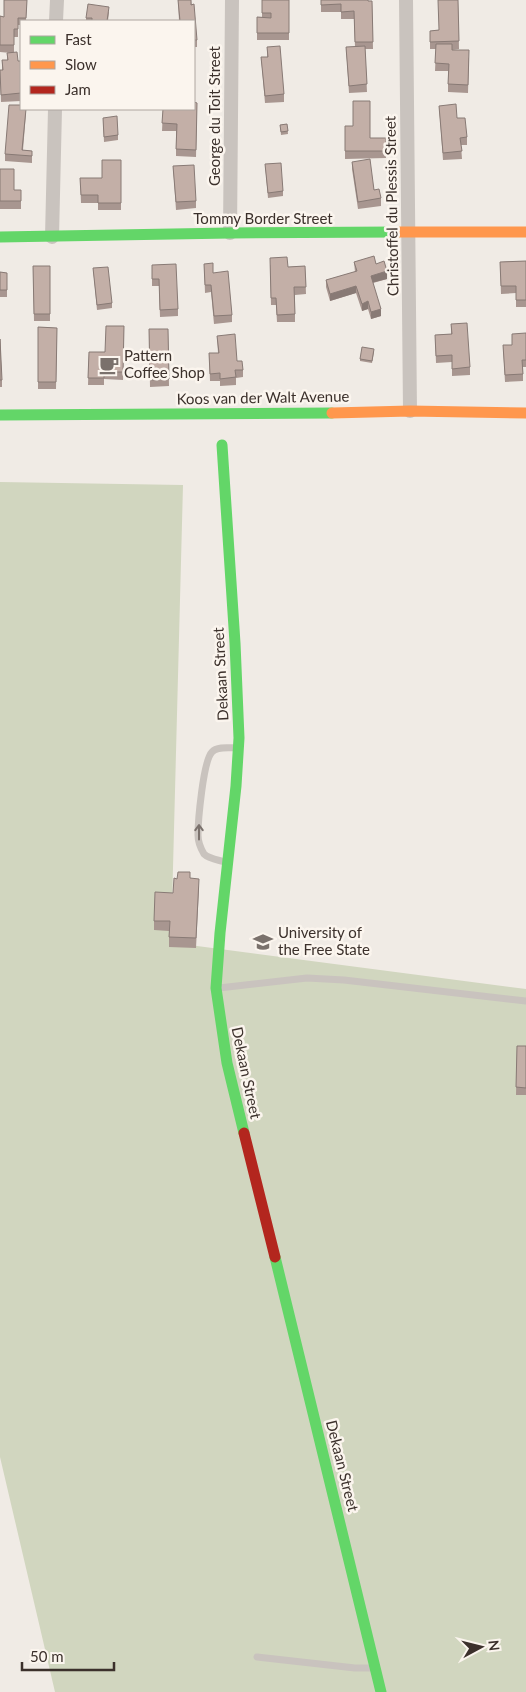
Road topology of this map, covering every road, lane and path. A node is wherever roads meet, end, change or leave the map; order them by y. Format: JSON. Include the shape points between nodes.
{"nodes":[{"id":1,"x":57,"y":0,"type":"edge"},
{"id":2,"x":232,"y":0,"type":"edge"},
{"id":3,"x":406,"y":0,"type":"edge"},
{"id":4,"x":56,"y":20,"type":"edge"},
{"id":5,"x":55,"y":110,"type":"edge"},
{"id":6,"x":526,"y":232,"type":"edge"},
{"id":7,"x":230,"y":233,"type":"junction"},
{"id":8,"x":408,"y":234,"type":"junction"},
{"id":9,"x":0,"y":237,"type":"edge"},
{"id":10,"x":52,"y":237,"type":"junction"},
{"id":11,"x":410,"y":411,"type":"junction"},
{"id":12,"x":526,"y":413,"type":"edge"},
{"id":13,"x":0,"y":415,"type":"edge"},
{"id":14,"x":222,"y":445,"type":"dead end"},
{"id":15,"x":238,"y":748,"type":"junction"},
{"id":16,"x":228,"y":862,"type":"junction"},
{"id":17,"x":216,"y":988,"type":"junction"},
{"id":18,"x":526,"y":1001,"type":"edge"},
{"id":19,"x":257,"y":1657,"type":"dead end"},
{"id":20,"x":376,"y":1668,"type":"junction"},
{"id":21,"x":381,"y":1692,"type":"edge"}],
"edges":[{"from":1,"to":4,"type":"street"},
{"from":2,"to":7,"type":"street","name":"George du Toit Street"},
{"from":3,"to":8,"type":"street","name":"Christoffel du Plessis Street"},
{"from":5,"to":10,"type":"street"},
{"from":6,"to":8,"type":"street","name":"Tommy Border Street"},
{"from":7,"to":8,"type":"street","name":"Tommy Border Street"},
{"from":7,"to":10,"type":"street","name":"Tommy Border Street"},
{"from":8,"to":11,"type":"street","name":"Christoffel du Plessis Street"},
{"from":9,"to":10,"type":"street","name":"Tommy Border Street"},
{"from":11,"to":12,"type":"street","name":"Koos van der Walt Avenue"},
{"from":11,"to":13,"type":"street","name":"Koos van der Walt Avenue"},
{"from":14,"to":15,"type":"street","name":"Dekaan Street","via":[[236,661]]},
{"from":15,"to":16,"type":"street","name":"Dekaan Street"},
{"from":16,"to":15,"type":"lane","one_way":true,"via":[[210,858],[200,846],[201,798],[212,752]]},
{"from":16,"to":17,"type":"street","name":"Dekaan Street"},
{"from":17,"to":18,"type":"lane","via":[[307,978]]},
{"from":17,"to":20,"type":"street","name":"Dekaan Street","via":[[227,1062]]},
{"from":19,"to":20,"type":"lane"},
{"from":20,"to":21,"type":"street","name":"Dekaan Street"}]}
